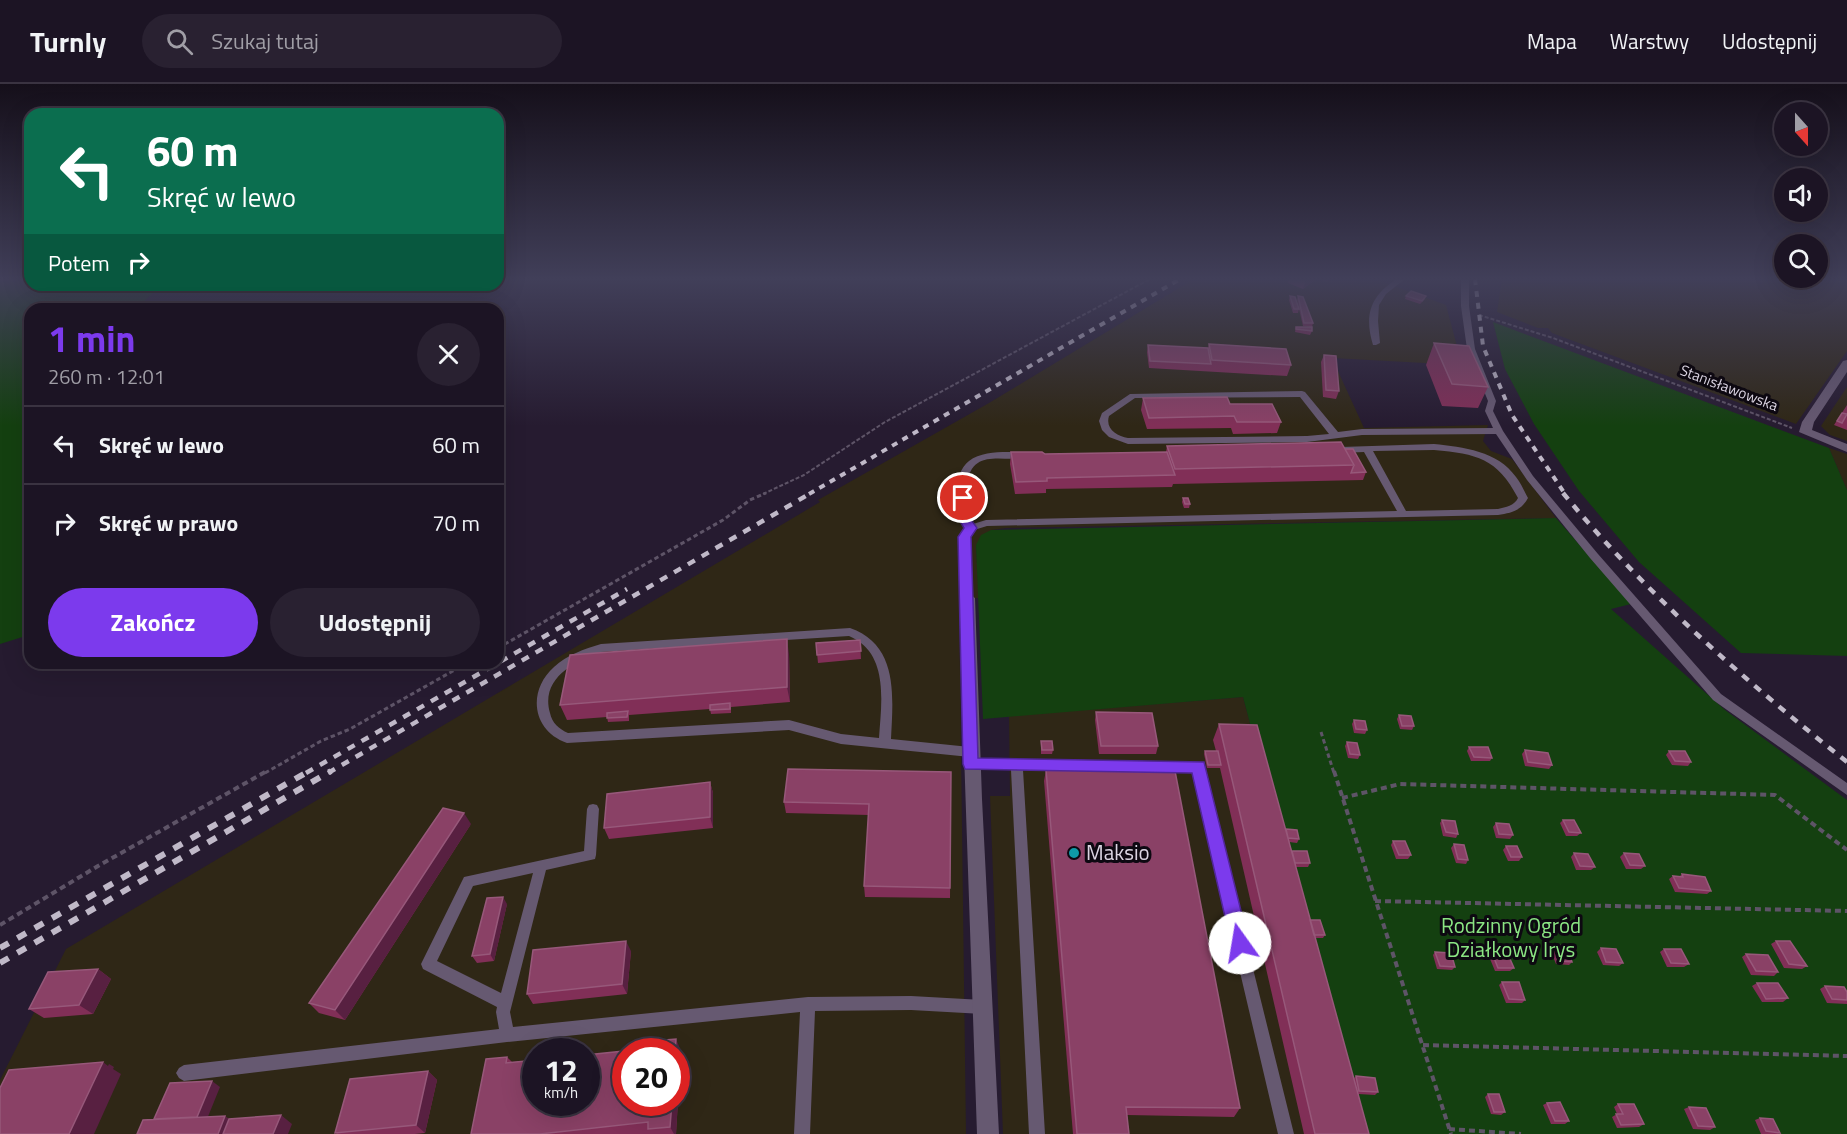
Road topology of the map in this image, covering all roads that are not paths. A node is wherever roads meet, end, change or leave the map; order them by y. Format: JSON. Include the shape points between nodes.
{"nodes":[{"id":1,"x":1375,"y":328,"type":"edge"},
{"id":2,"x":1468,"y":328,"type":"edge"},
{"id":3,"x":1376,"y":343,"type":"dead end"},
{"id":4,"x":1847,"y":363,"type":"edge"},
{"id":5,"x":1498,"y":431,"type":"junction"},
{"id":6,"x":1336,"y":436,"type":"junction"},
{"id":7,"x":1847,"y":448,"type":"edge"},
{"id":8,"x":1367,"y":449,"type":"junction"},
{"id":9,"x":1332,"y":450,"type":"edge"},
{"id":10,"x":1037,"y":454,"type":"edge"},
{"id":11,"x":1404,"y":515,"type":"junction"},
{"id":12,"x":971,"y":528,"type":"junction"},
{"id":13,"x":968,"y":598,"type":"joint"},
{"id":14,"x":885,"y":744,"type":"junction"},
{"id":15,"x":970,"y":758,"type":"junction"},
{"id":16,"x":1017,"y":765,"type":"junction"},
{"id":17,"x":1847,"y":790,"type":"edge"},
{"id":18,"x":593,"y":809,"type":"dead end"},
{"id":19,"x":541,"y":866,"type":"junction"},
{"id":20,"x":504,"y":1003,"type":"junction"},
{"id":21,"x":808,"y":1004,"type":"junction"},
{"id":22,"x":983,"y":1007,"type":"junction"},
{"id":23,"x":507,"y":1035,"type":"junction"},
{"id":24,"x":184,"y":1073,"type":"dead end"},
{"id":25,"x":802,"y":1134,"type":"edge"},
{"id":26,"x":988,"y":1134,"type":"edge"},
{"id":27,"x":1037,"y":1134,"type":"edge"},
{"id":28,"x":1286,"y":1134,"type":"edge"}],
"edges":[{"from":1,"to":3,"type":"lane"},
{"from":2,"to":5,"type":"lane","via":[[1471,349],[1492,401],[1489,411]]},
{"from":4,"to":7,"type":"street","via":[[1805,432]]},
{"from":5,"to":6,"type":"lane","via":[[1362,432]]},
{"from":5,"to":17,"type":"lane","via":[[1554,510],[1717,697]]},
{"from":6,"to":6,"type":"lane","via":[[1302,393],[1133,396],[1103,421],[1108,434],[1128,441]]},
{"from":8,"to":9,"type":"lane"},
{"from":8,"to":11,"type":"lane"},
{"from":8,"to":11,"type":"lane","via":[[1464,449],[1495,460],[1506,469],[1524,498],[1513,509],[1498,512]]},
{"from":10,"to":12,"type":"lane","via":[[989,456],[969,464],[961,478],[964,518]]},
{"from":11,"to":12,"type":"lane","via":[[986,523]]},
{"from":12,"to":13,"type":"lane","via":[[965,537]]},
{"from":13,"to":15,"type":"street"},
{"from":14,"to":14,"type":"lane","via":[[841,739],[789,725],[567,738],[553,731],[545,720],[545,690],[558,669],[601,648],[850,632],[875,647],[881,660],[886,680]]},
{"from":14,"to":15,"type":"lane"},
{"from":15,"to":16,"type":"lane"},
{"from":15,"to":22,"type":"street"},
{"from":16,"to":27,"type":"lane"},
{"from":16,"to":28,"type":"lane","via":[[1198,766]]},
{"from":18,"to":19,"type":"lane","via":[[590,855]]},
{"from":19,"to":20,"type":"lane"},
{"from":19,"to":20,"type":"lane","via":[[469,881],[428,964]]},
{"from":20,"to":23,"type":"lane"},
{"from":21,"to":22,"type":"lane"},
{"from":21,"to":23,"type":"lane"},
{"from":21,"to":25,"type":"lane"},
{"from":22,"to":26,"type":"street"},
{"from":23,"to":24,"type":"lane"}]}
